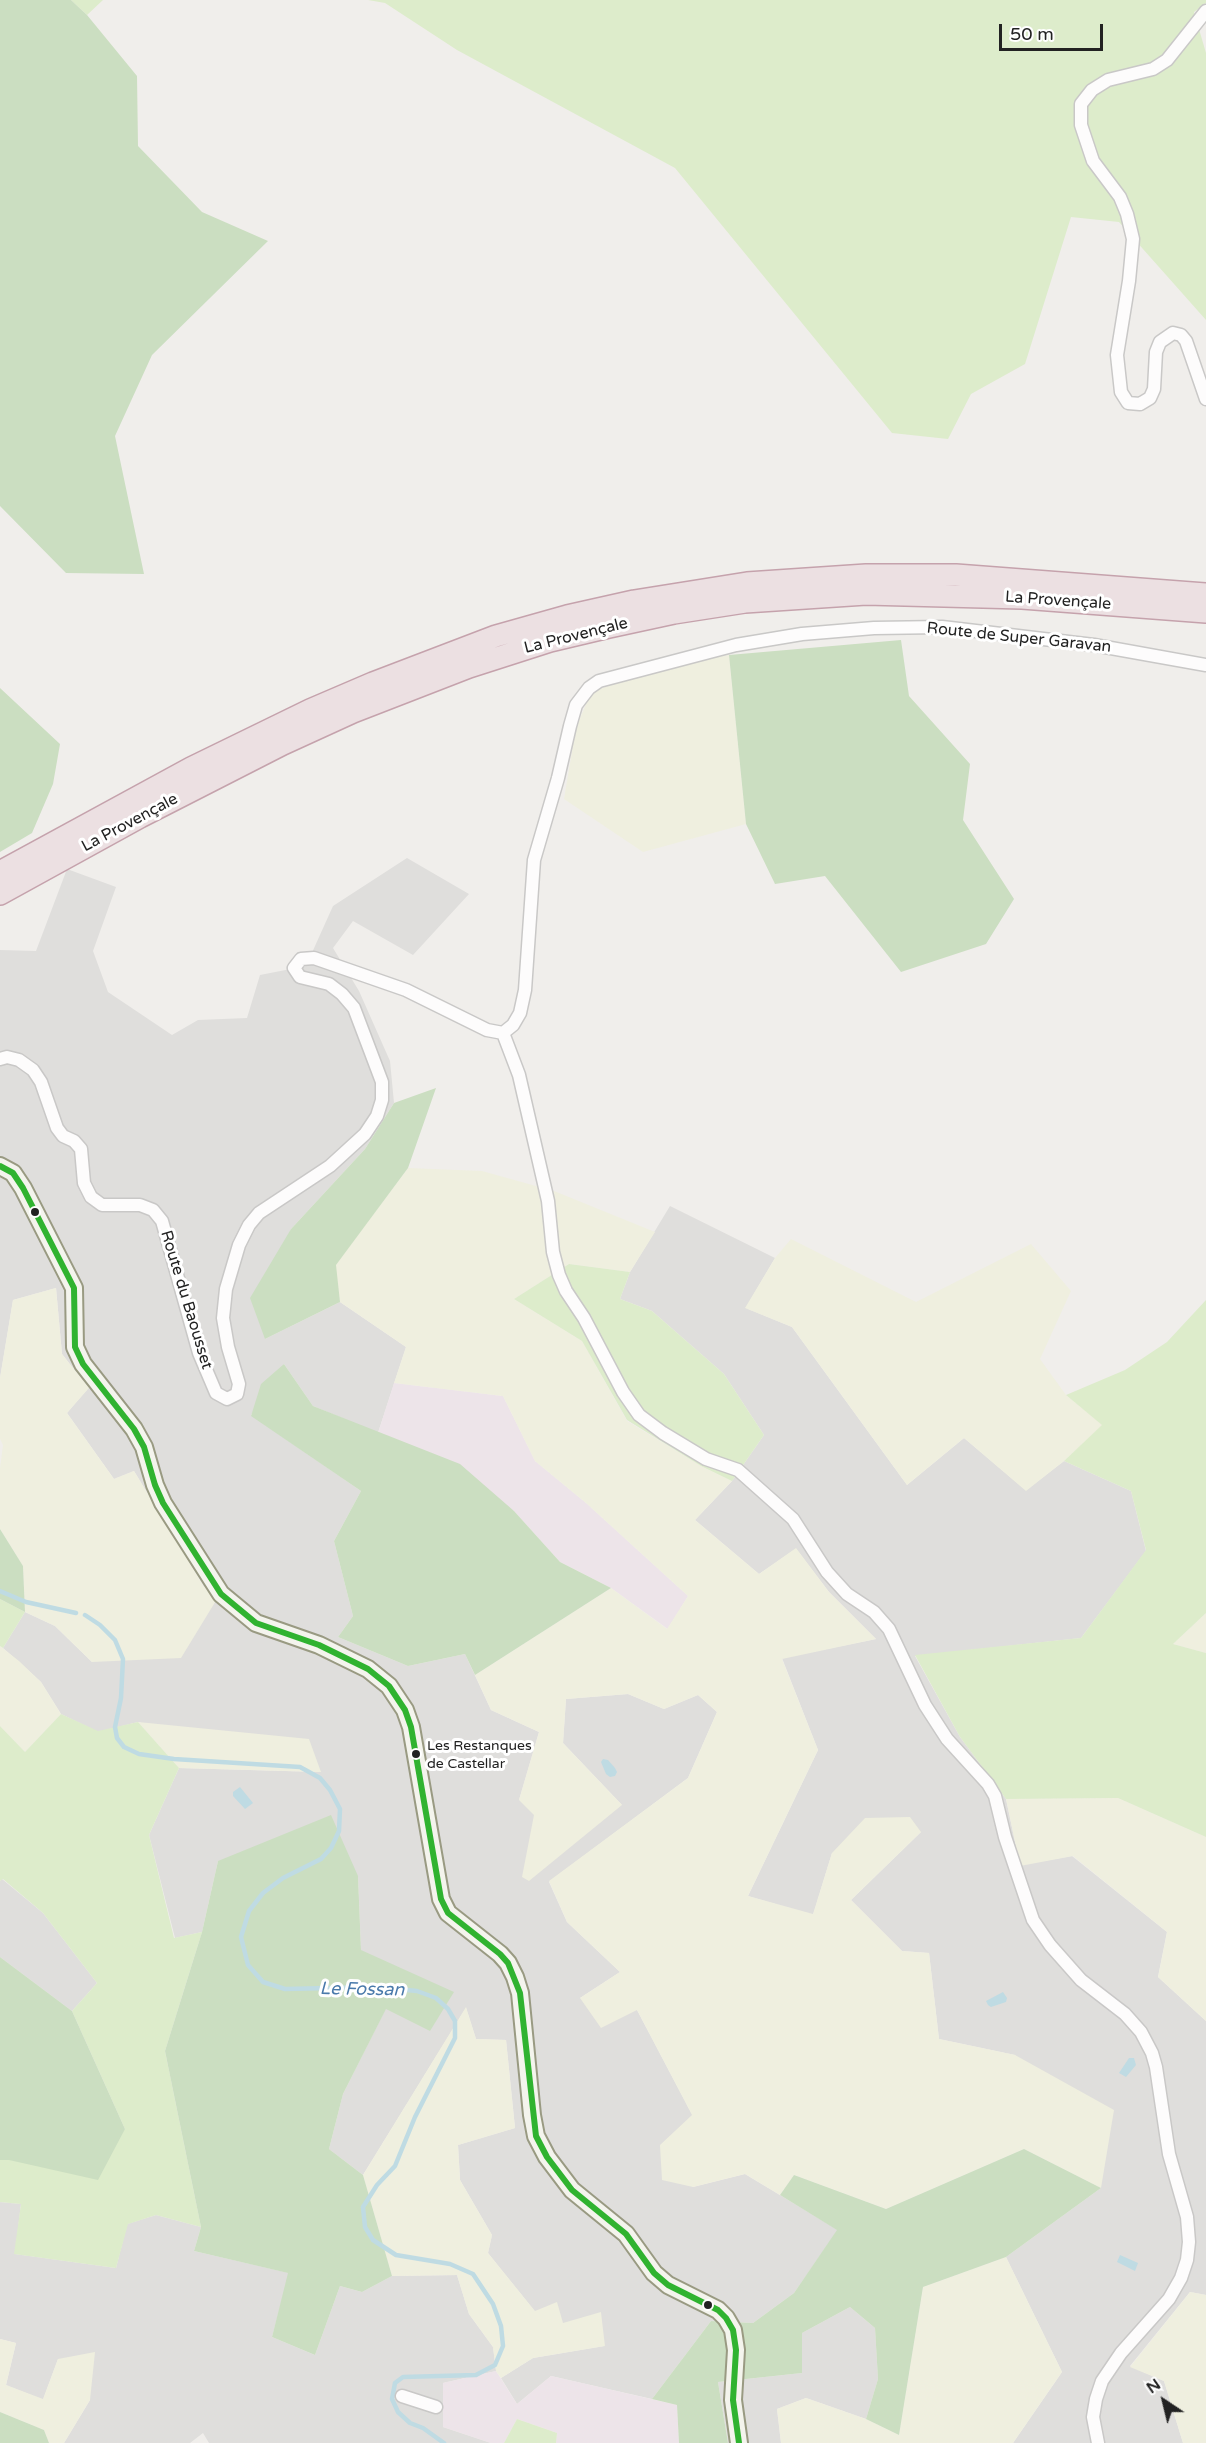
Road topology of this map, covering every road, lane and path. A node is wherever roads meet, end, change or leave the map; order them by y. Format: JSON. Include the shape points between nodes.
{"nodes":[{"id":1,"x":1206,"y":11,"type":"edge"},
{"id":2,"x":1206,"y":399,"type":"edge"},
{"id":3,"x":1206,"y":594,"type":"edge"},
{"id":4,"x":1206,"y":612,"type":"edge"},
{"id":5,"x":1206,"y":664,"type":"edge"},
{"id":6,"x":66,"y":846,"type":"junction"},
{"id":7,"x":0,"y":872,"type":"edge"},
{"id":8,"x":0,"y":894,"type":"edge"},
{"id":9,"x":503,"y":1033,"type":"junction"},
{"id":10,"x":0,"y":1059,"type":"edge"},
{"id":11,"x":0,"y":1166,"type":"edge"},
{"id":12,"x":402,"y":2396,"type":"dead end"},
{"id":13,"x":436,"y":2407,"type":"dead end"},
{"id":14,"x":739,"y":2443,"type":"edge"},
{"id":15,"x":1098,"y":2443,"type":"edge"}],
"edges":[{"from":1,"to":2,"type":"street","via":[[1167,60],[1153,69],[1108,80],[1092,90],[1081,104],[1081,125],[1093,161],[1120,197],[1133,240],[1117,355],[1121,392],[1128,403],[1140,404],[1150,398],[1156,352],[1160,342],[1173,333],[1186,341]]},
{"from":3,"to":6,"type":"highway","name":"La Provençale","via":[[956,575],[866,575],[747,583],[634,601],[496,636],[373,682],[240,743]]},
{"from":4,"to":6,"type":"highway","name":"La Provençale","via":[[1022,598],[866,594],[745,602],[630,622],[550,641],[468,667],[353,712]]},
{"from":5,"to":9,"type":"street","name":"Route de Super Garavan","via":[[1094,645],[942,627],[874,628],[736,645],[599,681],[576,705],[570,726],[534,860],[520,1013]]},
{"from":6,"to":7,"type":"highway","name":"La Provençale"},
{"from":6,"to":8,"type":"highway","name":"La Provençale"},
{"from":9,"to":10,"type":"street","name":"Route du Baousset","via":[[487,1030],[406,990],[314,957],[301,959],[294,968],[300,977],[329,984],[354,1008],[382,1082],[382,1100],[365,1134],[330,1166],[260,1213],[249,1225],[226,1289],[222,1318],[239,1384],[237,1394],[227,1399],[216,1393],[199,1353],[162,1221],[153,1210],[141,1205],[102,1205],[91,1197],[84,1183],[81,1149],[57,1128],[41,1082],[19,1060]]},
{"from":9,"to":15,"type":"street","via":[[519,1076],[548,1202],[559,1275],[623,1392],[639,1414],[663,1432],[706,1459],[738,1470],[747,1478],[793,1519],[827,1572],[847,1594],[874,1612],[889,1629],[925,1705],[947,1739],[995,1796],[1005,1838],[1034,1920],[1050,1945],[1082,1980],[1141,2032],[1152,2053],[1169,2154],[1187,2217],[1187,2260],[1169,2299],[1102,2381],[1093,2417]]},
{"from":11,"to":14,"type":"street","via":[[13,1173],[74,1288],[75,1347],[83,1364],[134,1429],[163,1503],[221,1594],[256,1623],[368,1668],[389,1686],[405,1710],[441,1899],[448,1913],[500,1954],[516,1977],[536,2136],[572,2190],[626,2234],[654,2273],[726,2318],[733,2330],[736,2350],[733,2400]]},
{"from":12,"to":13,"type":"street"}]}
